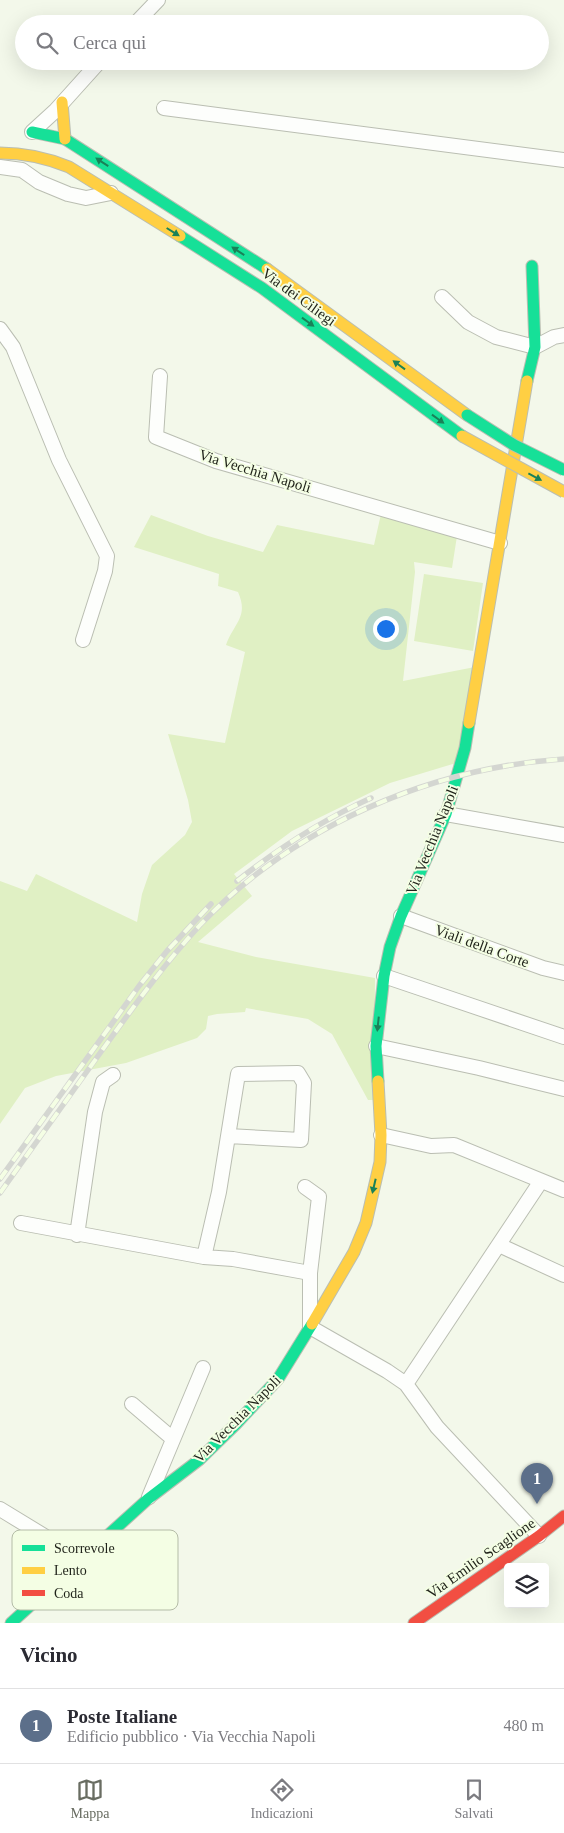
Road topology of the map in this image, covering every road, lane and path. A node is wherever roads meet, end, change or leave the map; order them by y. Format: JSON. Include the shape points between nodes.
{"nodes":[{"id":1,"x":158,"y":0,"type":"edge"},
{"id":2,"x":144,"y":15,"type":"edge"},
{"id":3,"x":92,"y":70,"type":"edge"},
{"id":4,"x":62,"y":102,"type":"junction"},
{"id":5,"x":164,"y":108,"type":"dead end"},
{"id":6,"x":24,"y":137,"type":"junction"},
{"id":7,"x":65,"y":139,"type":"junction"},
{"id":8,"x":1,"y":151,"type":"edge"},
{"id":9,"x":53,"y":160,"type":"junction"},
{"id":10,"x":564,"y":160,"type":"edge"},
{"id":11,"x":0,"y":166,"type":"edge"},
{"id":12,"x":67,"y":166,"type":"junction"},
{"id":13,"x":53,"y":187,"type":"junction"},
{"id":14,"x":111,"y":193,"type":"junction"},
{"id":15,"x":532,"y":266,"type":"dead end"},
{"id":16,"x":442,"y":297,"type":"dead end"},
{"id":17,"x":0,"y":329,"type":"edge"},
{"id":18,"x":564,"y":335,"type":"edge"},
{"id":19,"x":535,"y":347,"type":"junction"},
{"id":20,"x":160,"y":376,"type":"dead end"},
{"id":21,"x":564,"y":470,"type":"edge"},
{"id":22,"x":564,"y":492,"type":"edge"},
{"id":23,"x":500,"y":543,"type":"junction"},
{"id":24,"x":83,"y":640,"type":"dead end"},
{"id":25,"x":446,"y":814,"type":"junction"},
{"id":26,"x":564,"y":835,"type":"edge"},
{"id":27,"x":401,"y":916,"type":"junction"},
{"id":28,"x":564,"y":973,"type":"edge"},
{"id":29,"x":384,"y":976,"type":"junction"},
{"id":30,"x":564,"y":1037,"type":"edge"},
{"id":31,"x":376,"y":1046,"type":"junction"},
{"id":32,"x":113,"y":1075,"type":"dead end"},
{"id":33,"x":564,"y":1089,"type":"edge"},
{"id":34,"x":381,"y":1135,"type":"junction"},
{"id":35,"x":228,"y":1136,"type":"junction"},
{"id":36,"x":541,"y":1181,"type":"junction"},
{"id":37,"x":305,"y":1187,"type":"dead end"},
{"id":38,"x":564,"y":1190,"type":"edge"},
{"id":39,"x":21,"y":1223,"type":"dead end"},
{"id":40,"x":77,"y":1235,"type":"junction"},
{"id":41,"x":499,"y":1245,"type":"junction"},
{"id":42,"x":204,"y":1257,"type":"junction"},
{"id":43,"x":310,"y":1273,"type":"junction"},
{"id":44,"x":564,"y":1275,"type":"edge"},
{"id":45,"x":310,"y":1327,"type":"junction"},
{"id":46,"x":203,"y":1368,"type":"dead end"},
{"id":47,"x":406,"y":1384,"type":"junction"},
{"id":48,"x":132,"y":1404,"type":"dead end"},
{"id":49,"x":173,"y":1439,"type":"junction"},
{"id":50,"x":148,"y":1499,"type":"junction"},
{"id":51,"x":0,"y":1509,"type":"edge"},
{"id":52,"x":564,"y":1516,"type":"edge"},
{"id":53,"x":34,"y":1530,"type":"edge"},
{"id":54,"x":114,"y":1530,"type":"edge"},
{"id":55,"x":539,"y":1536,"type":"junction"},
{"id":56,"x":25,"y":1610,"type":"edge"},
{"id":57,"x":11,"y":1623,"type":"edge"},
{"id":58,"x":414,"y":1623,"type":"edge"}],
"edges":[{"from":1,"to":2,"type":"street"},
{"from":3,"to":4,"type":"street"},
{"from":4,"to":6,"type":"street"},
{"from":4,"to":7,"type":"main road"},
{"from":5,"to":10,"type":"street"},
{"from":6,"to":7,"type":"main road","name":"Via dei Ciliegi","via":[[38,132]]},
{"from":6,"to":8,"type":"main road"},
{"from":6,"to":9,"type":"main road"},
{"from":21,"to":7,"type":"main road","name":"Via dei Ciliegi","one_way":true,"bridge":true,"via":[[501,438],[272,272]]},
{"from":8,"to":9,"type":"main road","name":"Via dei Ciliegi"},
{"from":9,"to":12,"type":"main road","name":"Via dei Ciliegi"},
{"from":11,"to":13,"type":"street","via":[[22,170]]},
{"from":12,"to":13,"type":"street"},
{"from":12,"to":14,"type":"main road","name":"Via dei Ciliegi"},
{"from":13,"to":14,"type":"street","via":[[86,198]]},
{"from":14,"to":22,"type":"main road","name":"Via dei Ciliegi","one_way":true,"bridge":true,"via":[[262,288],[462,436]]},
{"from":15,"to":19,"type":"main road","name":"Via Vecchia Napoli"},
{"from":16,"to":19,"type":"street","via":[[468,322],[496,337]]},
{"from":17,"to":24,"type":"street","via":[[13,347],[59,460],[107,556]]},
{"from":18,"to":19,"type":"street"},
{"from":19,"to":23,"type":"main road","name":"Via Vecchia Napoli"},
{"from":20,"to":23,"type":"street","name":"Via Vecchia Napoli","via":[[156,437],[216,461]]},
{"from":23,"to":25,"type":"main road","name":"Via Vecchia Napoli","via":[[465,748]]},
{"from":25,"to":26,"type":"street"},
{"from":25,"to":27,"type":"main road","name":"Via Vecchia Napoli"},
{"from":27,"to":28,"type":"street","name":"Viali della Corte"},
{"from":27,"to":29,"type":"main road","name":"Via Vecchia Napoli"},
{"from":29,"to":30,"type":"street"},
{"from":29,"to":31,"type":"main road","name":"Via Vecchia Napoli","one_way":true},
{"from":31,"to":33,"type":"street"},
{"from":31,"to":34,"type":"main road","name":"Via Vecchia Napoli"},
{"from":32,"to":40,"type":"street","via":[[102,1082],[95,1112]]},
{"from":34,"to":36,"type":"street","via":[[430,1146],[454,1145]]},
{"from":34,"to":45,"type":"main road","name":"Via Vecchia Napoli","one_way":true,"via":[[380,1162],[366,1223],[354,1252]]},
{"from":35,"to":35,"type":"street","via":[[238,1074],[298,1074],[304,1083],[301,1140]]},
{"from":35,"to":42,"type":"street"},
{"from":36,"to":38,"type":"street"},
{"from":36,"to":41,"type":"street"},
{"from":37,"to":43,"type":"street","via":[[319,1197]]},
{"from":39,"to":40,"type":"street"},
{"from":40,"to":42,"type":"street"},
{"from":41,"to":44,"type":"street"},
{"from":41,"to":47,"type":"street"},
{"from":42,"to":43,"type":"street"},
{"from":43,"to":45,"type":"street"},
{"from":45,"to":47,"type":"street"},
{"from":45,"to":50,"type":"main road","name":"Via Vecchia Napoli","via":[[278,1379],[236,1424],[199,1460]]},
{"from":46,"to":49,"type":"street","name":"Via Vecchia Napoli"},
{"from":47,"to":55,"type":"street","via":[[437,1427]]},
{"from":48,"to":49,"type":"street","name":"Via Vecchia Napoli"},
{"from":49,"to":50,"type":"street","name":"Via Vecchia Napoli"},
{"from":50,"to":54,"type":"main road","name":"Via Vecchia Napoli"},
{"from":51,"to":53,"type":"street"},
{"from":52,"to":55,"type":"main road","name":"Via Emilio Scaglione"},
{"from":55,"to":58,"type":"main road","name":"Via Emilio Scaglione"},
{"from":56,"to":57,"type":"main road","name":"Via Vecchia Napoli"}]}
